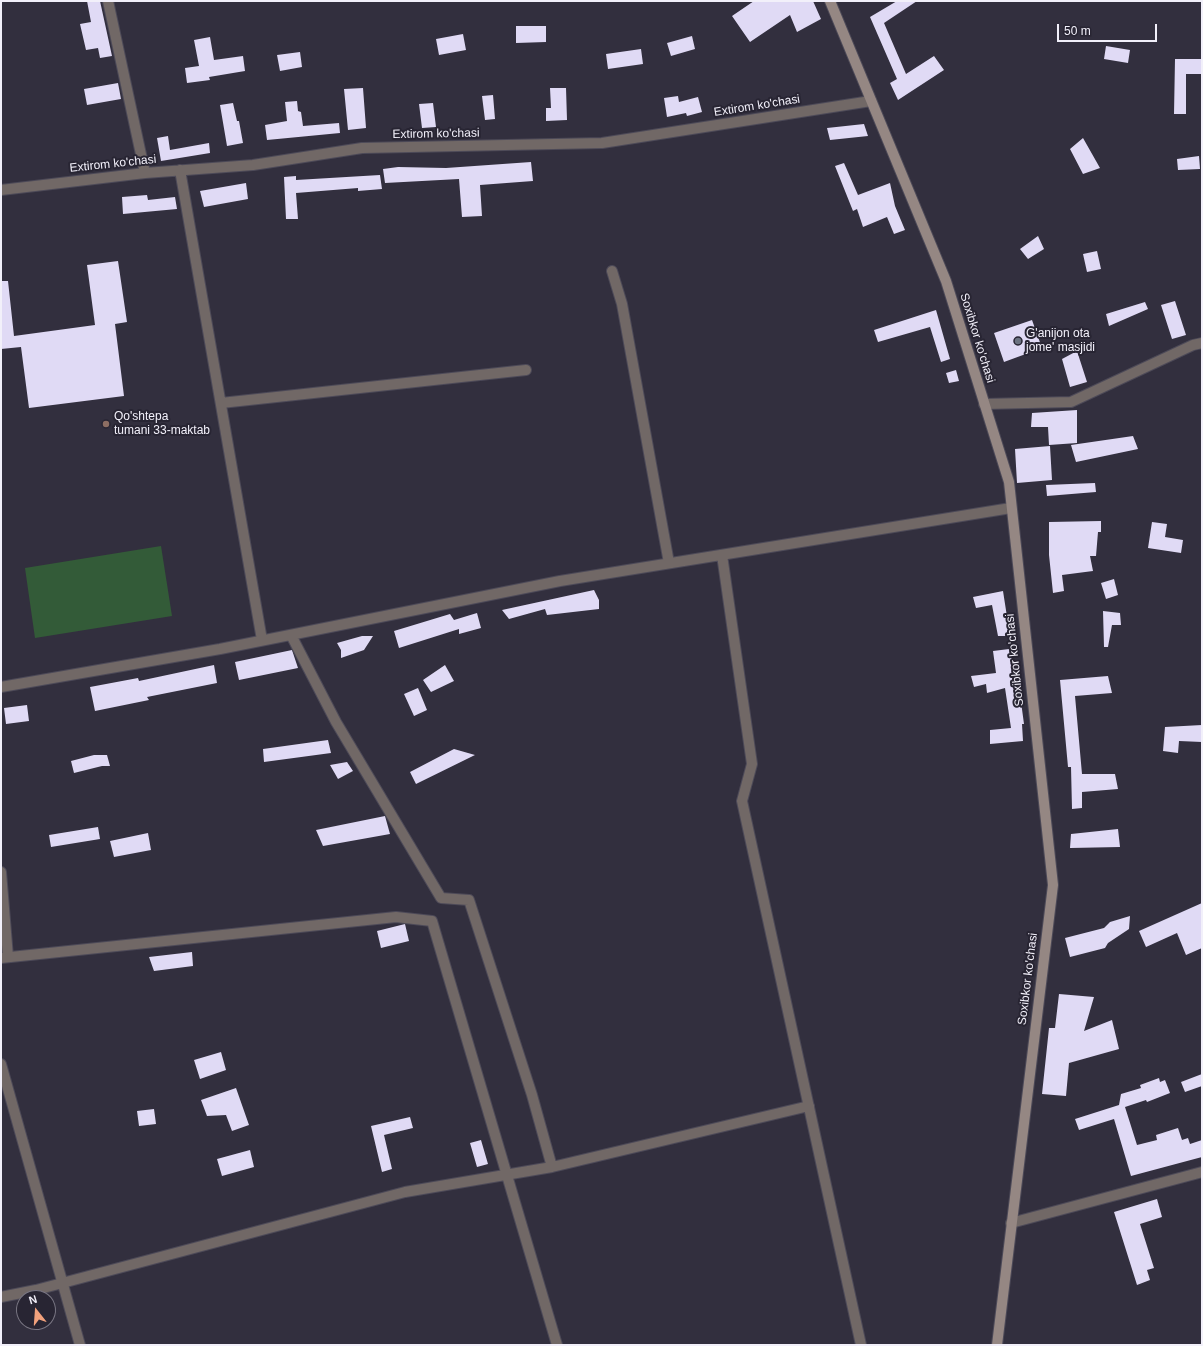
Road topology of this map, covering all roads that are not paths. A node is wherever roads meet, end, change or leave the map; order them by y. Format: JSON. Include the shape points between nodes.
{"nodes":[{"id":1,"x":108,"y":1,"type":"edge"},
{"id":2,"x":830,"y":1,"type":"edge"},
{"id":3,"x":871,"y":101,"type":"junction"},
{"id":4,"x":180,"y":170,"type":"junction"},
{"id":5,"x":145,"y":173,"type":"junction"},
{"id":6,"x":1,"y":190,"type":"edge"},
{"id":7,"x":612,"y":271,"type":"dead end"},
{"id":8,"x":1202,"y":343,"type":"edge"},
{"id":9,"x":526,"y":370,"type":"dead end"},
{"id":10,"x":221,"y":403,"type":"junction"},
{"id":11,"x":984,"y":404,"type":"junction"},
{"id":12,"x":1011,"y":508,"type":"junction"},
{"id":13,"x":722,"y":555,"type":"junction"},
{"id":14,"x":669,"y":563,"type":"junction"},
{"id":15,"x":291,"y":635,"type":"junction"},
{"id":16,"x":262,"y":640,"type":"junction"},
{"id":17,"x":1,"y":687,"type":"edge"},
{"id":18,"x":1,"y":872,"type":"edge"},
{"id":19,"x":4,"y":958,"type":"edge"},
{"id":20,"x":1,"y":1064,"type":"edge"},
{"id":21,"x":809,"y":1106,"type":"junction"},
{"id":22,"x":552,"y":1167,"type":"junction"},
{"id":23,"x":1202,"y":1172,"type":"edge"},
{"id":24,"x":507,"y":1174,"type":"junction"},
{"id":25,"x":1011,"y":1223,"type":"junction"},
{"id":26,"x":63,"y":1283,"type":"junction"},
{"id":27,"x":1,"y":1297,"type":"edge"},
{"id":28,"x":80,"y":1345,"type":"edge"},
{"id":29,"x":557,"y":1345,"type":"edge"},
{"id":30,"x":861,"y":1345,"type":"edge"},
{"id":31,"x":997,"y":1345,"type":"edge"}],
"edges":[{"from":1,"to":5,"type":"street"},
{"from":2,"to":3,"type":"main road","name":"Soxibkor ko'chasi"},
{"from":3,"to":4,"type":"street","name":"Extirom ko'chasi","via":[[602,143],[362,148],[253,165]]},
{"from":3,"to":11,"type":"main road","name":"Soxibkor ko'chasi","via":[[946,281]]},
{"from":4,"to":5,"type":"street","name":"Extirom ko'chasi"},
{"from":4,"to":10,"type":"street"},
{"from":5,"to":6,"type":"street","name":"Extirom ko'chasi"},
{"from":7,"to":14,"type":"street","via":[[622,304]]},
{"from":8,"to":11,"type":"street","via":[[1071,402]]},
{"from":9,"to":10,"type":"street"},
{"from":10,"to":16,"type":"street"},
{"from":11,"to":12,"type":"main road","name":"Soxibkor ko'chasi","via":[[1008,482]]},
{"from":12,"to":13,"type":"street"},
{"from":12,"to":25,"type":"main road","name":"Soxibkor ko'chasi","via":[[1053,886]]},
{"from":13,"to":14,"type":"street"},
{"from":13,"to":21,"type":"street","via":[[752,764],[742,801]]},
{"from":14,"to":15,"type":"street","via":[[560,581]]},
{"from":15,"to":16,"type":"street"},
{"from":15,"to":22,"type":"street","via":[[336,722],[441,898],[469,900],[532,1095]]},
{"from":16,"to":17,"type":"street"},
{"from":18,"to":19,"type":"street"},
{"from":19,"to":24,"type":"street","via":[[396,917],[432,921]]},
{"from":20,"to":26,"type":"street"},
{"from":21,"to":22,"type":"street"},
{"from":21,"to":30,"type":"street"},
{"from":22,"to":24,"type":"street"},
{"from":23,"to":25,"type":"street"},
{"from":24,"to":26,"type":"street","via":[[405,1192]]},
{"from":24,"to":29,"type":"street"},
{"from":25,"to":31,"type":"main road","name":"Soxibkor ko'chasi"},
{"from":26,"to":27,"type":"street"},
{"from":26,"to":28,"type":"street"}]}
